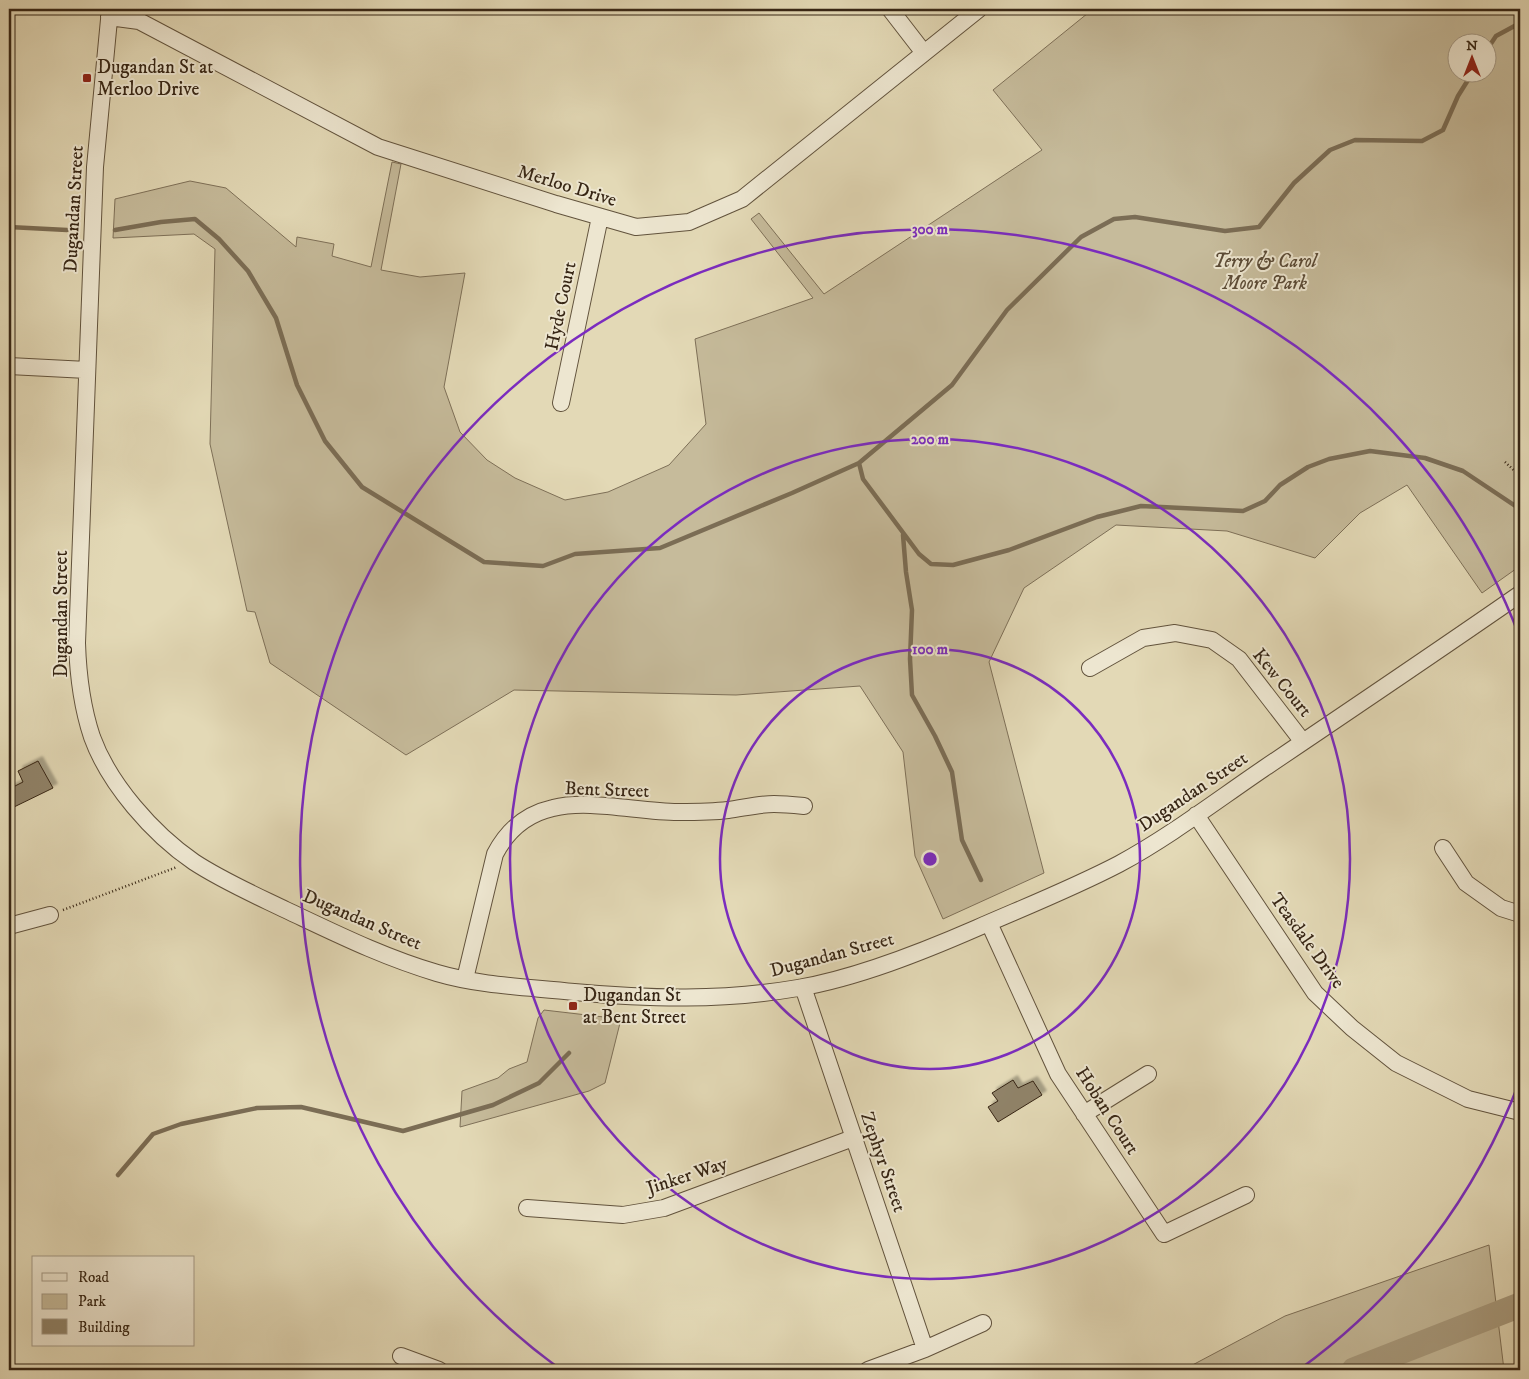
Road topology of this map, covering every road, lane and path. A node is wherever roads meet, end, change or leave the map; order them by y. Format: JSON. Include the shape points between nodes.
{"nodes":[{"id":1,"x":890,"y":9,"type":"edge"},
{"id":2,"x":979,"y":9,"type":"edge"},
{"id":3,"x":109,"y":13,"type":"edge"},
{"id":4,"x":924,"y":53,"type":"junction"},
{"id":5,"x":600,"y":217,"type":"junction"},
{"id":6,"x":9,"y":366,"type":"edge"},
{"id":7,"x":87,"y":370,"type":"junction"},
{"id":8,"x":561,"y":403,"type":"dead end"},
{"id":9,"x":1504,"y":462,"type":"dead end"},
{"id":10,"x":1520,"y":476,"type":"edge"},
{"id":11,"x":1520,"y":594,"type":"edge"},
{"id":12,"x":1090,"y":668,"type":"dead end"},
{"id":13,"x":1304,"y":742,"type":"junction"},
{"id":14,"x":804,"y":806,"type":"dead end"},
{"id":15,"x":1196,"y":815,"type":"junction"},
{"id":16,"x":1442,"y":848,"type":"dead end"},
{"id":17,"x":192,"y":861,"type":"junction"},
{"id":18,"x":1520,"y":914,"type":"edge"},
{"id":19,"x":50,"y":915,"type":"joint"},
{"id":20,"x":989,"y":923,"type":"junction"},
{"id":21,"x":9,"y":926,"type":"edge"},
{"id":22,"x":465,"y":979,"type":"junction"},
{"id":23,"x":803,"y":987,"type":"junction"},
{"id":24,"x":1148,"y":1074,"type":"dead end"},
{"id":25,"x":1520,"y":1112,"type":"edge"},
{"id":26,"x":1084,"y":1114,"type":"junction"},
{"id":27,"x":853,"y":1138,"type":"junction"},
{"id":28,"x":1246,"y":1196,"type":"dead end"},
{"id":29,"x":527,"y":1208,"type":"dead end"},
{"id":30,"x":983,"y":1323,"type":"dead end"},
{"id":31,"x":925,"y":1349,"type":"junction"},
{"id":32,"x":401,"y":1356,"type":"dead end"},
{"id":33,"x":439,"y":1370,"type":"edge"},
{"id":34,"x":868,"y":1370,"type":"edge"}],
"edges":[{"from":1,"to":4,"type":"street"},
{"from":2,"to":4,"type":"street","name":"Merloo Drive"},
{"from":3,"to":5,"type":"street","name":"Merloo Drive","via":[[139,21],[378,148]]},
{"from":3,"to":7,"type":"street","name":"Dugandan Street","via":[[94,167]]},
{"from":4,"to":5,"type":"street","name":"Merloo Drive","via":[[742,199],[689,222],[636,227]]},
{"from":5,"to":8,"type":"street","name":"Hyde Court"},
{"from":6,"to":7,"type":"street"},
{"from":7,"to":17,"type":"street","name":"Dugandan Street","via":[[77,643],[86,712],[92,736],[111,774],[162,837]]},
{"from":9,"to":10,"type":"path"},
{"from":11,"to":13,"type":"street","name":"Dugandan Street"},
{"from":12,"to":13,"type":"street","name":"Kew Court","via":[[1143,638],[1175,633],[1212,640],[1238,659]]},
{"from":13,"to":15,"type":"street","name":"Dugandan Street"},
{"from":14,"to":22,"type":"street","name":"Bent Street","via":[[772,804],[679,812],[570,804],[531,816],[515,826],[495,854]]},
{"from":15,"to":20,"type":"street","name":"Dugandan Street","via":[[1122,862]]},
{"from":15,"to":25,"type":"street","name":"Teasdale Drive","via":[[1315,993],[1352,1028],[1396,1063],[1468,1099]]},
{"from":16,"to":18,"type":"street","via":[[1466,883],[1501,908]]},
{"from":17,"to":19,"type":"path"},
{"from":17,"to":22,"type":"street","name":"Dugandan Street","via":[[234,885],[374,952]]},
{"from":19,"to":21,"type":"street"},
{"from":20,"to":23,"type":"street","name":"Dugandan Street","via":[[881,965]]},
{"from":20,"to":26,"type":"street","name":"Hoban Court","via":[[1058,1074]]},
{"from":22,"to":23,"type":"street","name":"Dugandan Street","via":[[542,989],[664,998],[731,997]]},
{"from":23,"to":27,"type":"street","name":"Zephyr Street"},
{"from":24,"to":26,"type":"street"},
{"from":26,"to":28,"type":"street","name":"Hoban Court","via":[[1164,1234]]},
{"from":27,"to":29,"type":"street","name":"Jinker Way","via":[[664,1208],[623,1215]]},
{"from":27,"to":31,"type":"street","name":"Zephyr Street"},
{"from":30,"to":31,"type":"street"},
{"from":31,"to":34,"type":"street"},
{"from":32,"to":33,"type":"street"}]}
